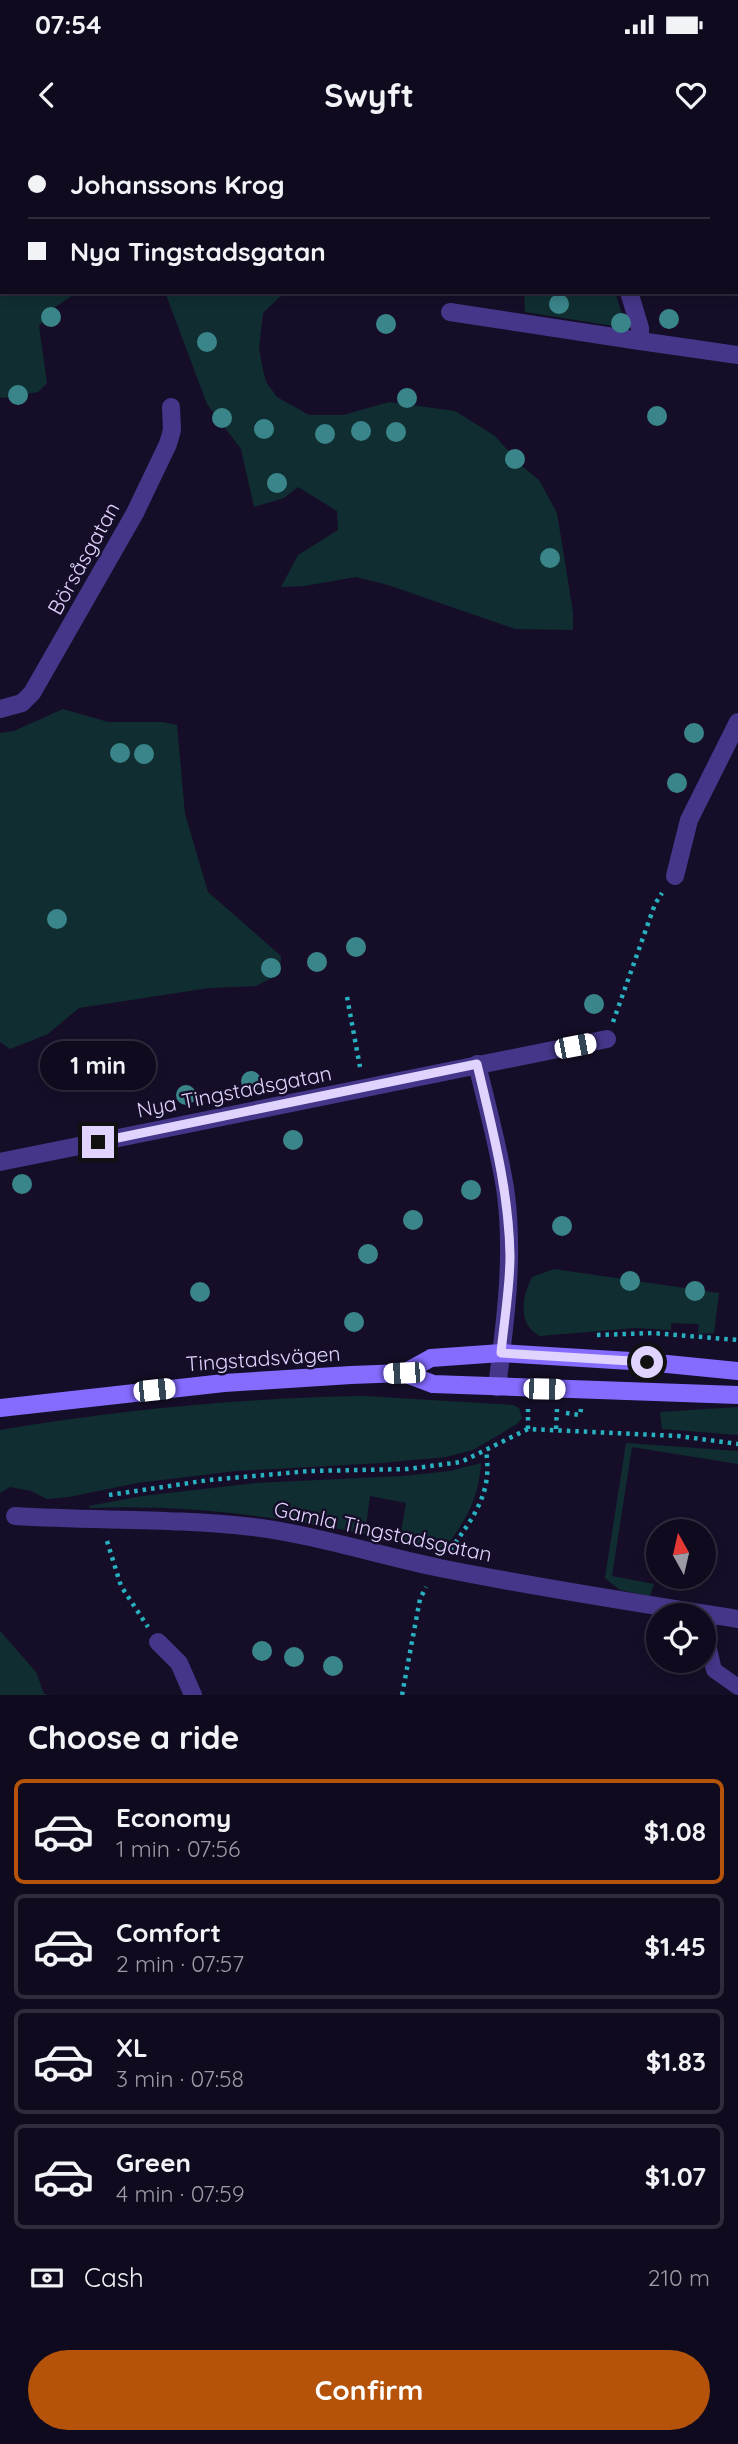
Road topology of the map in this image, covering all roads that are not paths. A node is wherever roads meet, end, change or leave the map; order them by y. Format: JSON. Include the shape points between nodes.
{"nodes":[{"id":1,"x":630,"y":294,"type":"edge"},
{"id":2,"x":450,"y":312,"type":"dead end"},
{"id":3,"x":640,"y":341,"type":"junction"},
{"id":4,"x":738,"y":355,"type":"edge"},
{"id":5,"x":171,"y":407,"type":"dead end"},
{"id":6,"x":0,"y":709,"type":"edge"},
{"id":7,"x":738,"y":722,"type":"edge"},
{"id":8,"x":675,"y":876,"type":"road end"},
{"id":9,"x":607,"y":1039,"type":"road end"},
{"id":10,"x":477,"y":1064,"type":"junction"},
{"id":11,"x":0,"y":1162,"type":"edge"},
{"id":12,"x":501,"y":1353,"type":"junction"},
{"id":13,"x":738,"y":1371,"type":"edge"},
{"id":14,"x":404,"y":1373,"type":"junction"},
{"id":15,"x":497,"y":1387,"type":"junction"},
{"id":16,"x":738,"y":1395,"type":"edge"},
{"id":17,"x":1,"y":1408,"type":"edge"},
{"id":18,"x":15,"y":1516,"type":"dead end"},
{"id":19,"x":646,"y":1605,"type":"edge"},
{"id":20,"x":716,"y":1616,"type":"edge"},
{"id":21,"x":738,"y":1619,"type":"edge"},
{"id":22,"x":158,"y":1642,"type":"road end"},
{"id":23,"x":716,"y":1671,"type":"edge"},
{"id":24,"x":738,"y":1687,"type":"edge"},
{"id":25,"x":193,"y":1695,"type":"edge"}],
"edges":[{"from":1,"to":3,"type":"street"},
{"from":2,"to":3,"type":"street"},
{"from":3,"to":4,"type":"street"},
{"from":5,"to":6,"type":"street","name":"Börsåsgatan","via":[[168,444],[121,538],[32,693],[22,703]]},
{"from":7,"to":8,"type":"street","via":[[689,820]]},
{"from":9,"to":10,"type":"street","name":"Nya Tingstadsgatan"},
{"from":10,"to":11,"type":"street","name":"Nya Tingstadsgatan"},
{"from":10,"to":12,"type":"street","via":[[506,1196],[510,1258]]},
{"from":12,"to":13,"type":"street","name":"Tingstadsvägen"},
{"from":12,"to":14,"type":"street","name":"Tingstadsvägen","via":[[431,1358]]},
{"from":12,"to":15,"type":"street"},
{"from":14,"to":15,"type":"street","name":"Tingstadsvägen","via":[[433,1384]]},
{"from":14,"to":17,"type":"street","name":"Tingstadsvägen","via":[[224,1383]]},
{"from":15,"to":16,"type":"street","name":"Tingstadsvägen"},
{"from":18,"to":19,"type":"street","name":"Gamla Tingstadsgatan","via":[[254,1528]]},
{"from":20,"to":21,"type":"street","name":"Gamla Tingstadsgatan"},
{"from":22,"to":25,"type":"street","via":[[179,1662]]},
{"from":23,"to":24,"type":"lane"}]}
